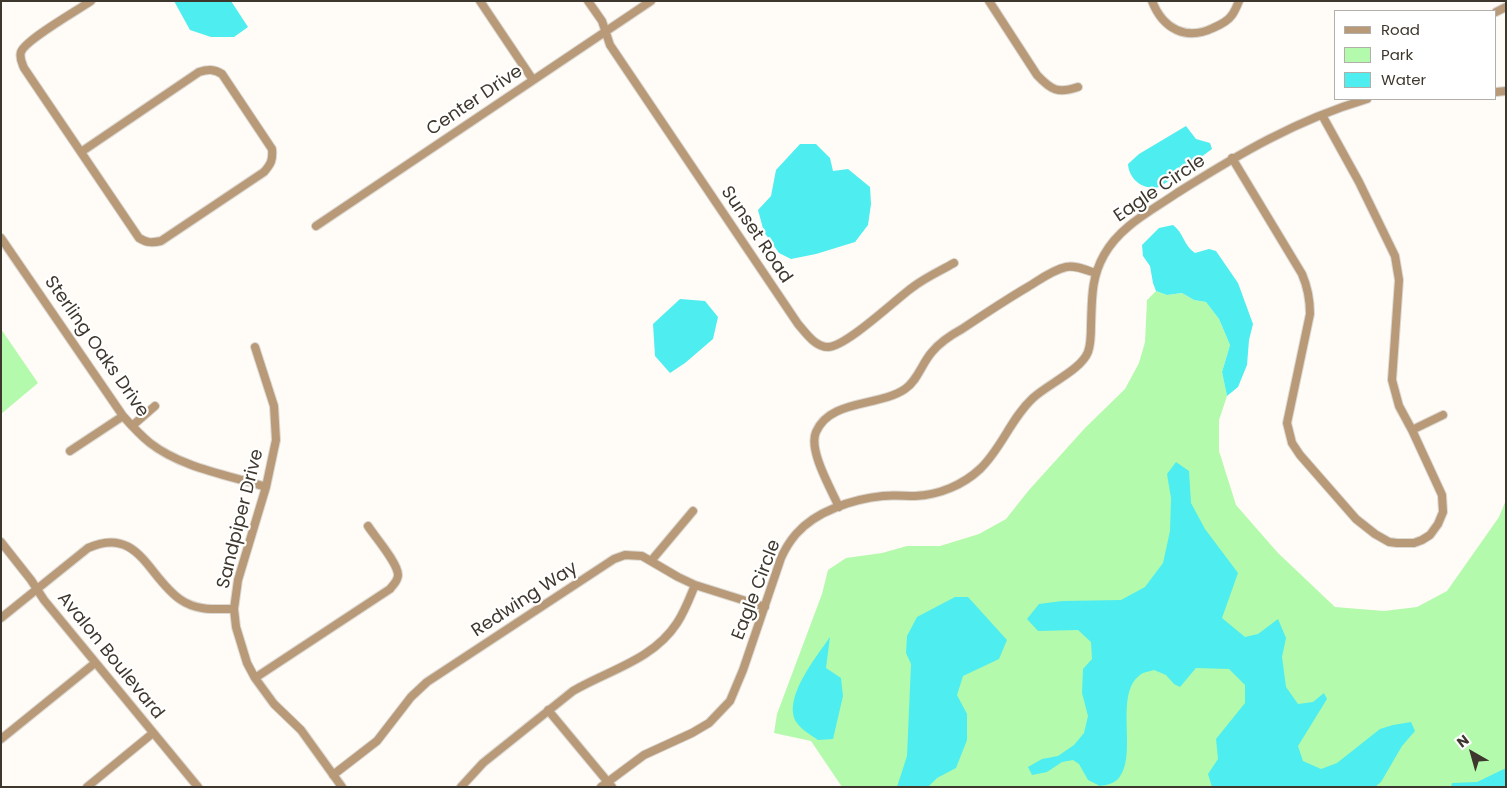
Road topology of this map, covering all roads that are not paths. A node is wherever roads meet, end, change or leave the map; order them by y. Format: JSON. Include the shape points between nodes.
{"nodes":[{"id":1,"x":90,"y":1,"type":"edge"},
{"id":2,"x":480,"y":1,"type":"edge"},
{"id":3,"x":588,"y":1,"type":"edge"},
{"id":4,"x":651,"y":1,"type":"edge"},
{"id":5,"x":989,"y":1,"type":"edge"},
{"id":6,"x":1152,"y":1,"type":"edge"},
{"id":7,"x":1239,"y":1,"type":"edge"},
{"id":8,"x":605,"y":32,"type":"junction"},
{"id":9,"x":533,"y":80,"type":"junction"},
{"id":10,"x":1078,"y":87,"type":"dead end"},
{"id":11,"x":1364,"y":100,"type":"edge"},
{"id":12,"x":1322,"y":115,"type":"junction"},
{"id":13,"x":81,"y":152,"type":"junction"},
{"id":14,"x":1232,"y":158,"type":"junction"},
{"id":15,"x":316,"y":226,"type":"dead end"},
{"id":16,"x":1,"y":238,"type":"edge"},
{"id":17,"x":954,"y":264,"type":"dead end"},
{"id":18,"x":1096,"y":272,"type":"junction"},
{"id":19,"x":255,"y":347,"type":"dead end"},
{"id":20,"x":155,"y":406,"type":"dead end"},
{"id":21,"x":1443,"y":415,"type":"dead end"},
{"id":22,"x":122,"y":416,"type":"junction"},
{"id":23,"x":132,"y":426,"type":"junction"},
{"id":24,"x":1412,"y":430,"type":"junction"},
{"id":25,"x":70,"y":452,"type":"dead end"},
{"id":26,"x":266,"y":487,"type":"junction"},
{"id":27,"x":839,"y":507,"type":"junction"},
{"id":28,"x":693,"y":511,"type":"dead end"},
{"id":29,"x":368,"y":526,"type":"dead end"},
{"id":30,"x":1,"y":542,"type":"edge"},
{"id":31,"x":651,"y":561,"type":"junction"},
{"id":32,"x":696,"y":585,"type":"junction"},
{"id":33,"x":37,"y":589,"type":"junction"},
{"id":34,"x":765,"y":607,"type":"junction"},
{"id":35,"x":234,"y":609,"type":"junction"},
{"id":36,"x":1,"y":618,"type":"edge"},
{"id":37,"x":95,"y":663,"type":"junction"},
{"id":38,"x":255,"y":678,"type":"junction"},
{"id":39,"x":548,"y":710,"type":"junction"},
{"id":40,"x":153,"y":733,"type":"junction"},
{"id":41,"x":1,"y":739,"type":"edge"},
{"id":42,"x":333,"y":775,"type":"junction"},
{"id":43,"x":607,"y":785,"type":"edge"},
{"id":44,"x":87,"y":787,"type":"edge"},
{"id":45,"x":198,"y":787,"type":"edge"},
{"id":46,"x":342,"y":787,"type":"edge"},
{"id":47,"x":461,"y":787,"type":"edge"}],
"edges":[{"from":1,"to":13,"type":"street","via":[[29,42],[20,54],[24,68]]},
{"from":2,"to":9,"type":"street"},
{"from":3,"to":8,"type":"street","name":"Sunset Road","via":[[602,21]]},
{"from":4,"to":8,"type":"street","name":"Center Drive"},
{"from":5,"to":10,"type":"street","via":[[1037,75],[1047,85],[1058,91]]},
{"from":6,"to":7,"type":"street","via":[[1159,15],[1175,30],[1198,35],[1232,17]]},
{"from":8,"to":9,"type":"street","name":"Center Drive"},
{"from":8,"to":17,"type":"street","name":"Sunset Road","via":[[615,52],[812,341],[827,347],[837,345],[853,336],[912,287]]},
{"from":9,"to":15,"type":"street","name":"Center Drive"},
{"from":11,"to":12,"type":"street","name":"Eagle Circle"},
{"from":12,"to":14,"type":"street","name":"Eagle Circle","via":[[1284,130]]},
{"from":12,"to":24,"type":"street","via":[[1395,256],[1399,280],[1392,380],[1399,406]]},
{"from":13,"to":13,"type":"street","via":[[199,72],[215,70],[222,74],[272,149],[273,157],[264,172],[161,241],[152,243],[139,238]]},
{"from":14,"to":18,"type":"street","name":"Eagle Circle","via":[[1128,226],[1113,241]]},
{"from":14,"to":24,"type":"street","via":[[1308,287],[1310,314],[1287,423],[1292,443],[1356,519],[1389,542],[1414,543],[1430,534],[1443,512],[1442,496]]},
{"from":16,"to":22,"type":"street","name":"Sterling Oaks Drive"},
{"from":18,"to":27,"type":"street","name":"Eagle Circle","via":[[1087,355],[1074,370],[1046,387],[1023,408],[982,468],[944,491],[916,496],[871,497]]},
{"from":18,"to":27,"type":"street","via":[[1067,266],[1053,272],[945,340],[932,352],[906,388],[844,409],[822,422],[815,433],[814,444]]},
{"from":19,"to":26,"type":"street","name":"Sandpiper Drive","via":[[274,406],[276,440]]},
{"from":20,"to":23,"type":"street"},
{"from":21,"to":24,"type":"street"},
{"from":22,"to":23,"type":"street","name":"Sterling Oaks Drive"},
{"from":22,"to":25,"type":"street"},
{"from":23,"to":26,"type":"street","name":"Sterling Oaks Drive","via":[[151,444],[173,456]]},
{"from":26,"to":35,"type":"street","name":"Sandpiper Drive","via":[[238,580]]},
{"from":27,"to":34,"type":"street","name":"Eagle Circle","via":[[804,526],[788,545]]},
{"from":28,"to":31,"type":"street"},
{"from":29,"to":38,"type":"street","via":[[395,566],[396,582]]},
{"from":30,"to":33,"type":"street","name":"Avalon Boulevard"},
{"from":31,"to":32,"type":"street","name":"Redwing Way"},
{"from":31,"to":42,"type":"street","name":"Redwing Way","via":[[634,554],[614,559],[427,682],[411,697],[377,741]]},
{"from":32,"to":34,"type":"street","name":"Redwing Way"},
{"from":32,"to":39,"type":"street","via":[[678,622],[656,647],[573,691]]},
{"from":33,"to":35,"type":"street","via":[[88,548],[110,542],[133,549],[173,593],[192,606]]},
{"from":33,"to":36,"type":"street"},
{"from":33,"to":37,"type":"street","name":"Avalon Boulevard"},
{"from":34,"to":43,"type":"street","name":"Eagle Circle","via":[[737,686],[719,714],[692,734],[644,756]]},
{"from":35,"to":38,"type":"street","name":"Sandpiper Drive","via":[[241,647]]},
{"from":37,"to":40,"type":"street","name":"Avalon Boulevard"},
{"from":37,"to":41,"type":"street"},
{"from":38,"to":42,"type":"street","name":"Sandpiper Drive","via":[[274,704],[301,730]]},
{"from":39,"to":43,"type":"street"},
{"from":39,"to":47,"type":"street","via":[[483,763]]},
{"from":40,"to":44,"type":"street"},
{"from":40,"to":45,"type":"street","name":"Avalon Boulevard"},
{"from":42,"to":46,"type":"street","name":"Sandpiper Drive"}]}
